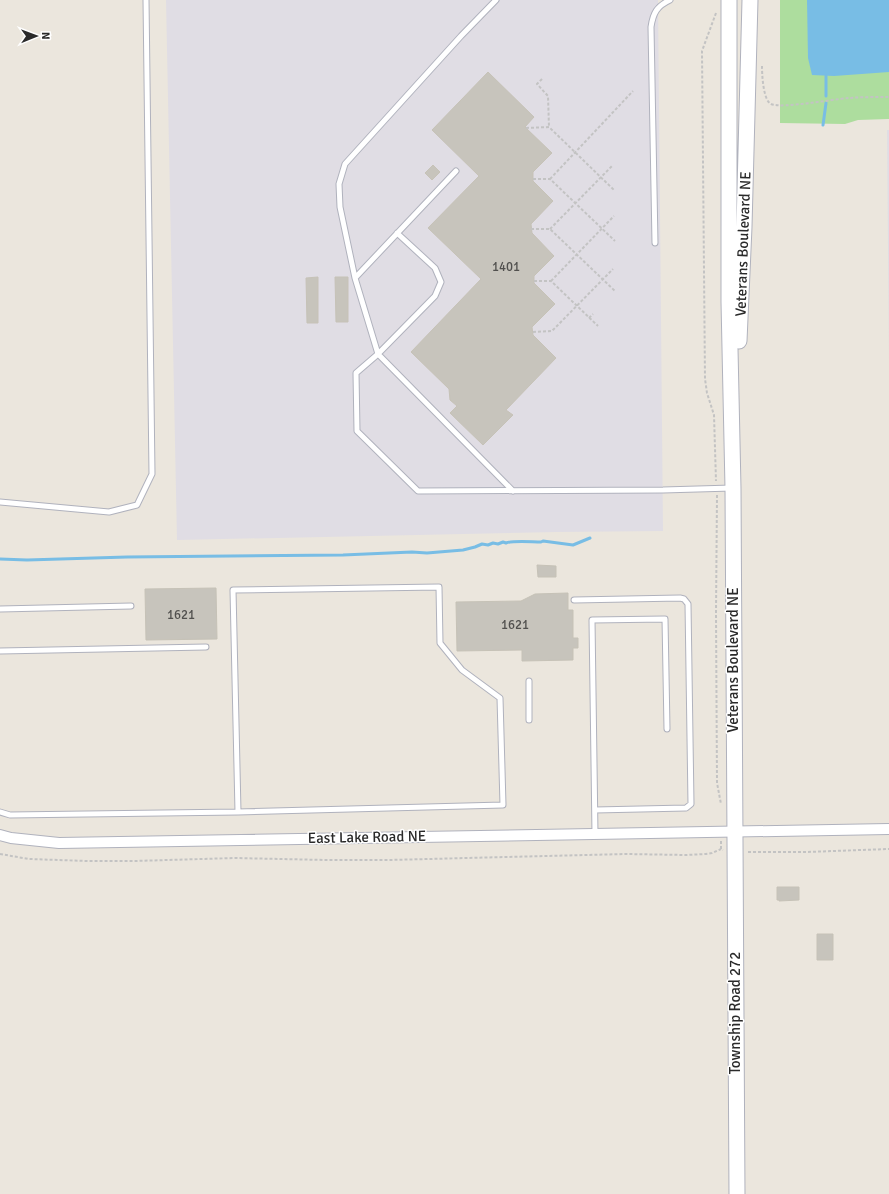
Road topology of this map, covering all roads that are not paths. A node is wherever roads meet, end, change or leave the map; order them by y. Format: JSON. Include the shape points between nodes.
{"nodes":[{"id":1,"x":146,"y":0,"type":"edge"},
{"id":2,"x":496,"y":0,"type":"edge"},
{"id":3,"x":670,"y":0,"type":"edge"},
{"id":4,"x":729,"y":0,"type":"edge"},
{"id":5,"x":750,"y":0,"type":"edge"},
{"id":6,"x":456,"y":171,"type":"dead end"},
{"id":7,"x":398,"y":233,"type":"junction"},
{"id":8,"x":655,"y":243,"type":"dead end"},
{"id":9,"x":355,"y":278,"type":"junction"},
{"id":10,"x":378,"y":354,"type":"junction"},
{"id":11,"x":733,"y":488,"type":"junction"},
{"id":12,"x":513,"y":491,"type":"junction"},
{"id":13,"x":0,"y":502,"type":"edge"},
{"id":14,"x":574,"y":600,"type":"dead end"},
{"id":15,"x":131,"y":606,"type":"dead end"},
{"id":16,"x":0,"y":609,"type":"edge"},
{"id":17,"x":206,"y":647,"type":"dead end"},
{"id":18,"x":0,"y":651,"type":"edge"},
{"id":19,"x":528,"y":681,"type":"dead end"},
{"id":20,"x":529,"y":720,"type":"dead end"},
{"id":21,"x":667,"y":729,"type":"dead end"},
{"id":22,"x":595,"y":810,"type":"junction"},
{"id":23,"x":0,"y":812,"type":"edge"},
{"id":24,"x":238,"y":812,"type":"junction"},
{"id":25,"x":889,"y":828,"type":"edge"},
{"id":26,"x":734,"y":831,"type":"junction"},
{"id":27,"x":595,"y":834,"type":"junction"},
{"id":28,"x":0,"y":835,"type":"edge"},
{"id":29,"x":737,"y":1194,"type":"edge"}],
"edges":[{"from":1,"to":13,"type":"lane","via":[[152,474],[137,505],[109,512]]},
{"from":2,"to":9,"type":"lane","via":[[345,164],[339,184],[340,207]]},
{"from":3,"to":8,"type":"lane","via":[[661,4],[652,18],[651,26]]},
{"from":4,"to":11,"type":"main road","name":"Veterans Boulevard NE","via":[[729,302]]},
{"from":5,"to":11,"type":"main road","name":"Veterans Boulevard NE"},
{"from":6,"to":7,"type":"lane"},
{"from":7,"to":9,"type":"lane"},
{"from":7,"to":10,"type":"lane","via":[[435,268],[441,282],[435,296]]},
{"from":9,"to":10,"type":"lane"},
{"from":10,"to":12,"type":"lane"},
{"from":10,"to":12,"type":"lane","via":[[356,373],[357,431],[418,491]]},
{"from":11,"to":12,"type":"lane"},
{"from":11,"to":26,"type":"main road","name":"Veterans Boulevard NE"},
{"from":14,"to":22,"type":"lane","via":[[680,598],[688,604],[689,807]]},
{"from":15,"to":16,"type":"lane"},
{"from":17,"to":18,"type":"lane"},
{"from":19,"to":20,"type":"lane"},
{"from":21,"to":22,"type":"lane","via":[[665,619],[592,620]]},
{"from":22,"to":27,"type":"lane"},
{"from":23,"to":24,"type":"lane","via":[[10,815]]},
{"from":24,"to":24,"type":"lane","via":[[233,590],[439,587],[440,643],[462,670],[500,698],[503,805]]},
{"from":25,"to":26,"type":"street","name":"East Lake Road NE"},
{"from":26,"to":27,"type":"street","name":"East Lake Road NE"},
{"from":26,"to":29,"type":"main road","name":"Township Road 272"},
{"from":27,"to":28,"type":"street","name":"East Lake Road NE","via":[[59,843]]}]}
